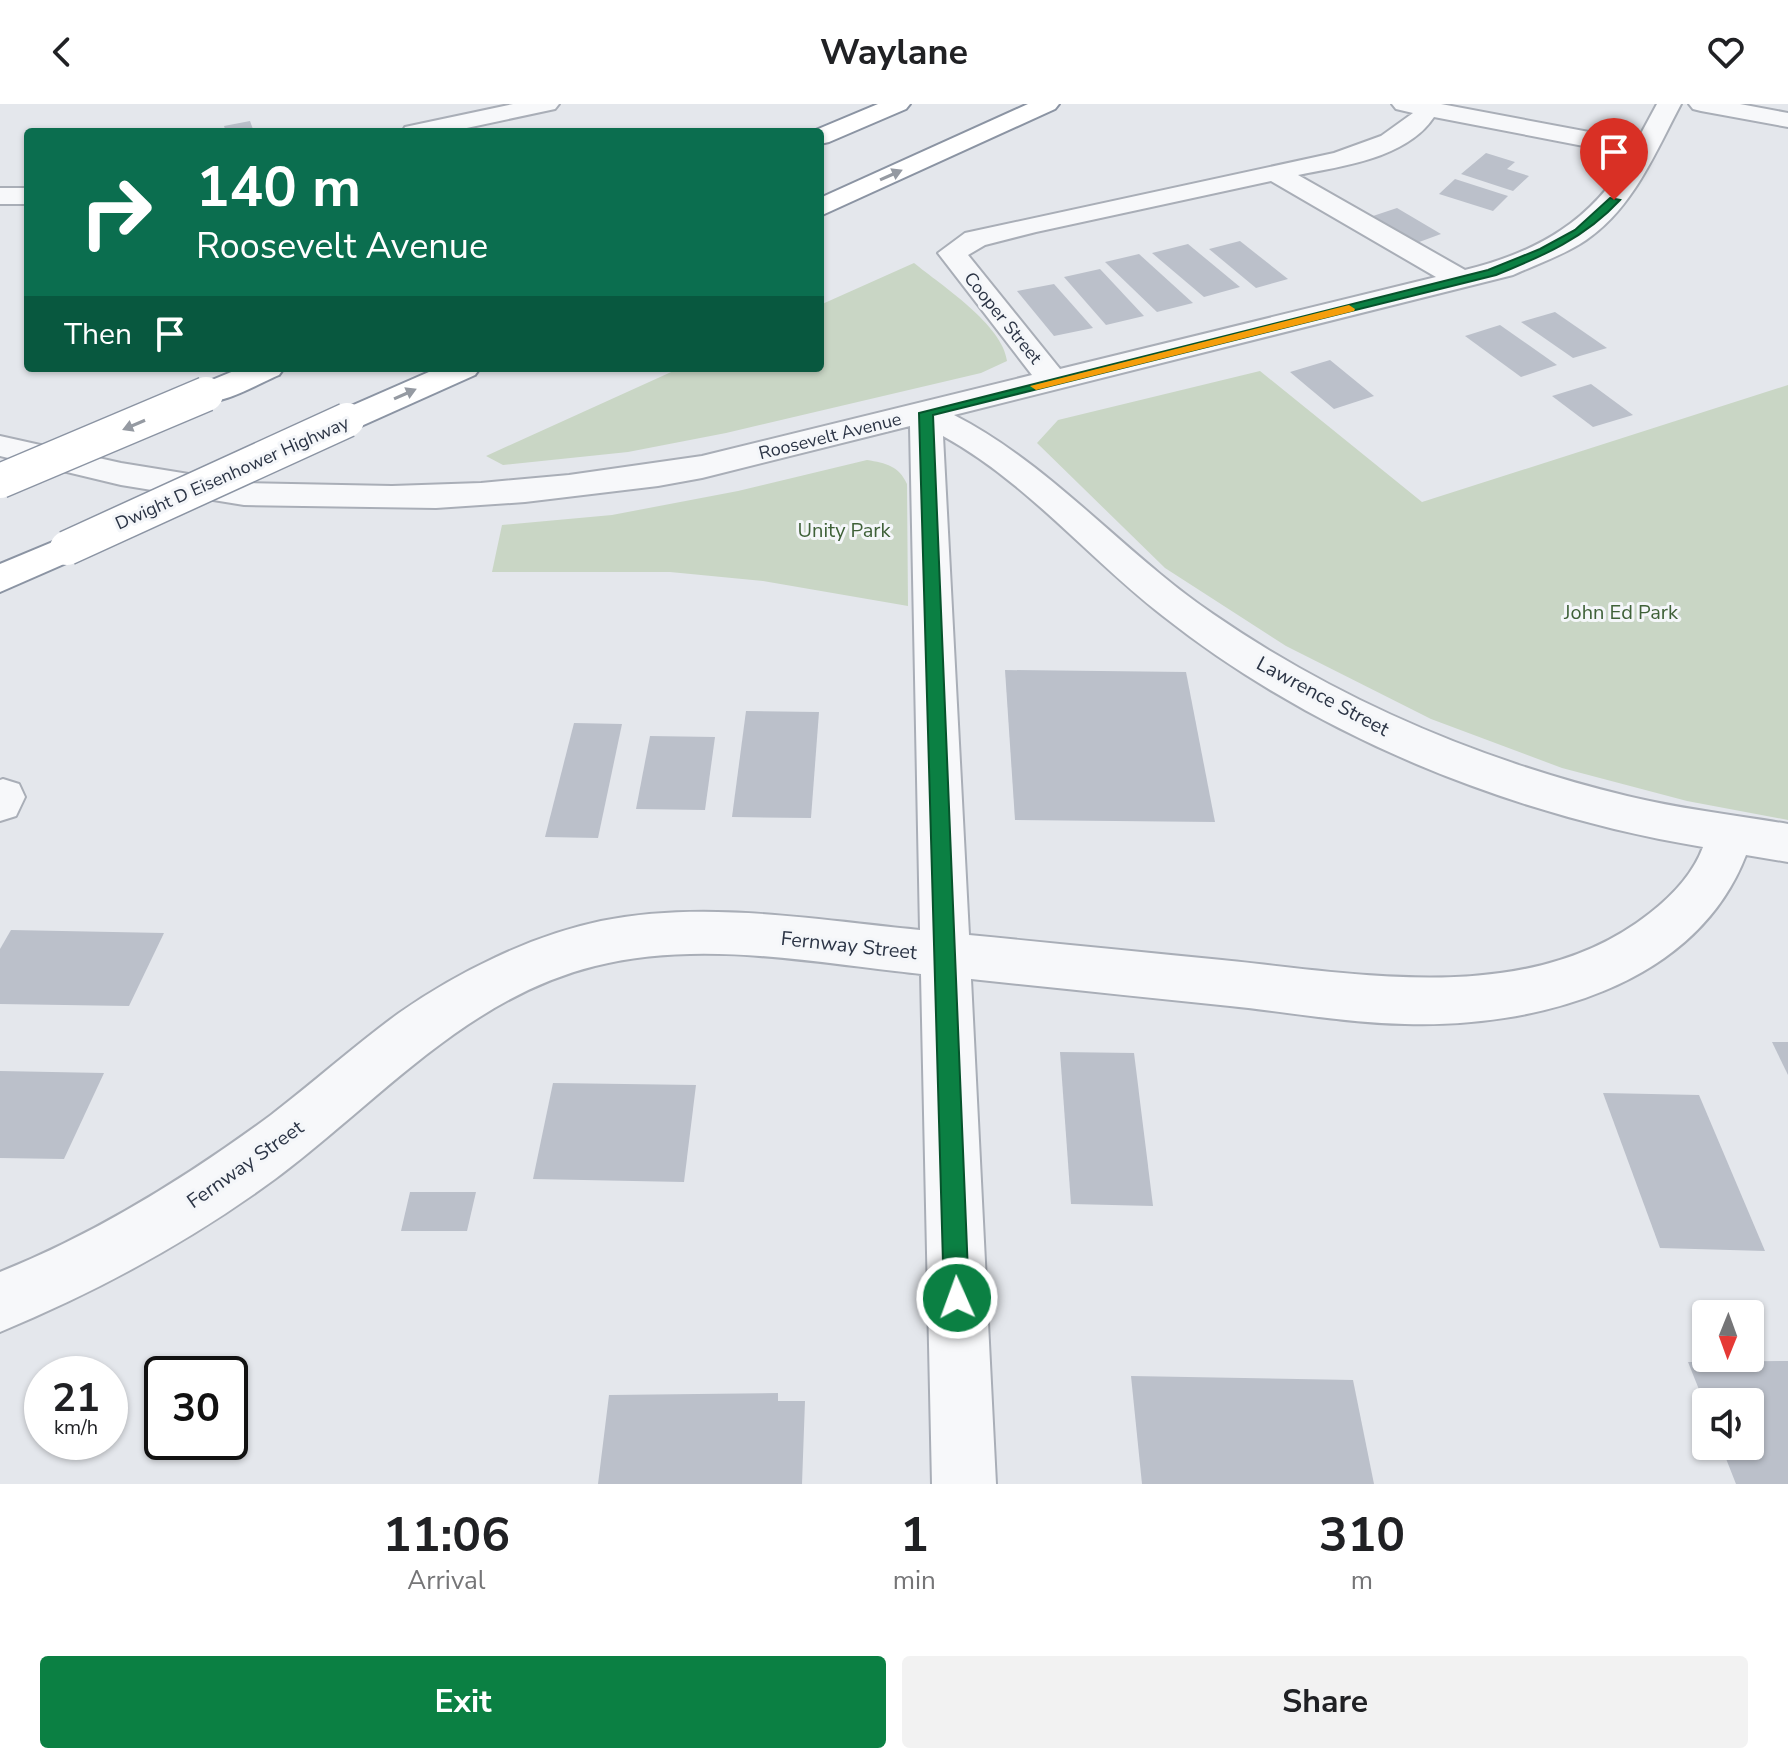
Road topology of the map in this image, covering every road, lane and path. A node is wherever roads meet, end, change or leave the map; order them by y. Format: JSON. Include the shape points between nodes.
{"nodes":[{"id":1,"x":547,"y":104,"type":"edge"},
{"id":2,"x":898,"y":104,"type":"edge"},
{"id":3,"x":1047,"y":104,"type":"edge"},
{"id":4,"x":1669,"y":104,"type":"edge"},
{"id":5,"x":1701,"y":104,"type":"edge"},
{"id":6,"x":1416,"y":106,"type":"edge"},
{"id":7,"x":1788,"y":120,"type":"edge"},
{"id":8,"x":433,"y":128,"type":"edge"},
{"id":9,"x":824,"y":135,"type":"edge"},
{"id":10,"x":1643,"y":150,"type":"junction"},
{"id":11,"x":1277,"y":174,"type":"junction"},
{"id":12,"x":0,"y":196,"type":"edge"},
{"id":13,"x":24,"y":196,"type":"edge"},
{"id":14,"x":824,"y":206,"type":"edge"},
{"id":15,"x":1462,"y":280,"type":"junction"},
{"id":16,"x":258,"y":372,"type":"edge"},
{"id":17,"x":455,"y":372,"type":"edge"},
{"id":18,"x":1054,"y":382,"type":"junction"},
{"id":19,"x":926,"y":413,"type":"junction"},
{"id":20,"x":0,"y":446,"type":"edge"},
{"id":21,"x":0,"y":481,"type":"edge"},
{"id":22,"x":0,"y":579,"type":"edge"},
{"id":23,"x":1731,"y":833,"type":"junction"},
{"id":24,"x":1788,"y":843,"type":"edge"},
{"id":25,"x":944,"y":954,"type":"junction"},
{"id":26,"x":0,"y":1302,"type":"edge"},
{"id":27,"x":964,"y":1484,"type":"edge"}],
"edges":[{"from":1,"to":8,"type":"street"},
{"from":2,"to":9,"type":"highway"},
{"from":14,"to":3,"type":"highway","one_way":true},
{"from":4,"to":10,"type":"street","name":"Roosevelt Avenue"},
{"from":5,"to":7,"type":"street"},
{"from":6,"to":10,"type":"street"},
{"from":6,"to":11,"type":"street","via":[[1421,122],[1379,145]]},
{"from":10,"to":15,"type":"street","name":"Roosevelt Avenue","via":[[1614,200],[1579,233],[1503,269]]},
{"from":11,"to":15,"type":"street"},
{"from":11,"to":18,"type":"street","name":"Cooper Street","via":[[1034,224],[975,239],[952,253]]},
{"from":12,"to":13,"type":"street"},
{"from":15,"to":18,"type":"street","name":"Roosevelt Avenue"},
{"from":16,"to":21,"type":"highway","one_way":true,"bridge":true},
{"from":22,"to":17,"type":"highway","name":"Dwight D Eisenhower Highway","one_way":true,"bridge":true},
{"from":18,"to":19,"type":"street","name":"Roosevelt Avenue"},
{"from":19,"to":20,"type":"street","name":"Roosevelt Avenue","via":[[702,467],[512,494],[245,494],[146,480]]},
{"from":19,"to":23,"type":"street","name":"Lawrence Street","via":[[1009,462],[1198,623],[1367,723],[1554,794],[1630,815]]},
{"from":19,"to":25,"type":"street"},
{"from":23,"to":24,"type":"street","name":"Lawrence Street"},
{"from":23,"to":25,"type":"street","name":"Fernway Street","via":[[1709,884],[1657,938],[1580,978],[1509,996],[1403,1001]]},
{"from":25,"to":26,"type":"street","name":"Fernway Street","via":[[687,933],[578,949],[497,982],[419,1029],[280,1141],[144,1233]]},
{"from":25,"to":27,"type":"street"}]}
